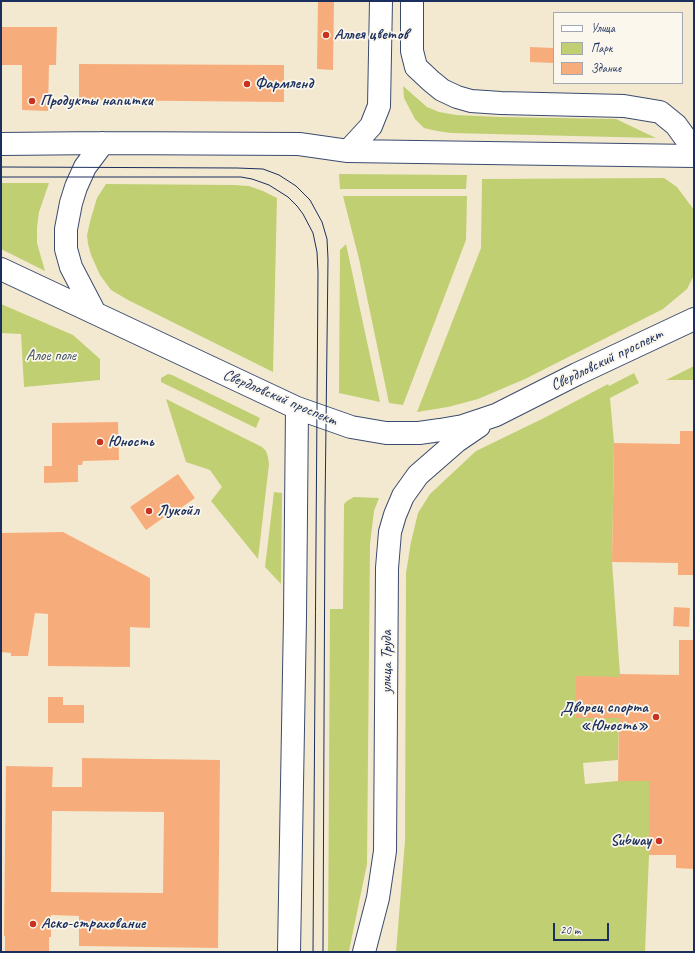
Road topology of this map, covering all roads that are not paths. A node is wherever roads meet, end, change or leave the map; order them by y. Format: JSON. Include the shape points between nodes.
{"nodes":[{"id":1,"x":381,"y":1,"type":"edge"},
{"id":2,"x":412,"y":1,"type":"edge"},
{"id":3,"x":103,"y":143,"type":"junction"},
{"id":4,"x":1,"y":144,"type":"edge"},
{"id":5,"x":694,"y":150,"type":"edge"},
{"id":6,"x":348,"y":151,"type":"junction"},
{"id":7,"x":694,"y":156,"type":"edge"},
{"id":8,"x":1,"y":269,"type":"edge"},
{"id":9,"x":95,"y":313,"type":"junction"},
{"id":10,"x":692,"y":318,"type":"edge"},
{"id":11,"x":297,"y":408,"type":"junction"},
{"id":12,"x":496,"y":415,"type":"junction"},
{"id":13,"x":378,"y":898,"type":"junction"},
{"id":14,"x":289,"y":952,"type":"edge"},
{"id":15,"x":364,"y":952,"type":"edge"},
{"id":16,"x":372,"y":952,"type":"edge"}],
"edges":[{"from":1,"to":6,"type":"main road","via":[[379,106],[370,126]]},
{"from":2,"to":5,"type":"main road","via":[[412,51],[416,66],[442,90],[471,101],[624,106],[660,112],[676,126]]},
{"from":3,"to":4,"type":"main road"},
{"from":3,"to":6,"type":"main road","via":[[299,144]]},
{"from":3,"to":9,"type":"main road","via":[[85,167],[76,187],[66,229],[66,249],[71,267]]},
{"from":6,"to":7,"type":"main road"},
{"from":8,"to":9,"type":"main road","name":"Свердловский проспект"},
{"from":9,"to":11,"type":"main road","name":"Свердловский проспект"},
{"from":10,"to":12,"type":"main road","name":"Свердловский проспект"},
{"from":11,"to":12,"type":"main road","name":"Свердловский проспект","via":[[351,427],[386,433],[440,430],[463,426]]},
{"from":11,"to":14,"type":"main road"},
{"from":12,"to":13,"type":"main road","name":"улица Труда","via":[[457,440],[418,475],[403,496],[390,532],[387,568],[386,835]]},
{"from":13,"to":15,"type":"main road","name":"улица Труда"},
{"from":13,"to":16,"type":"main road"}]}
